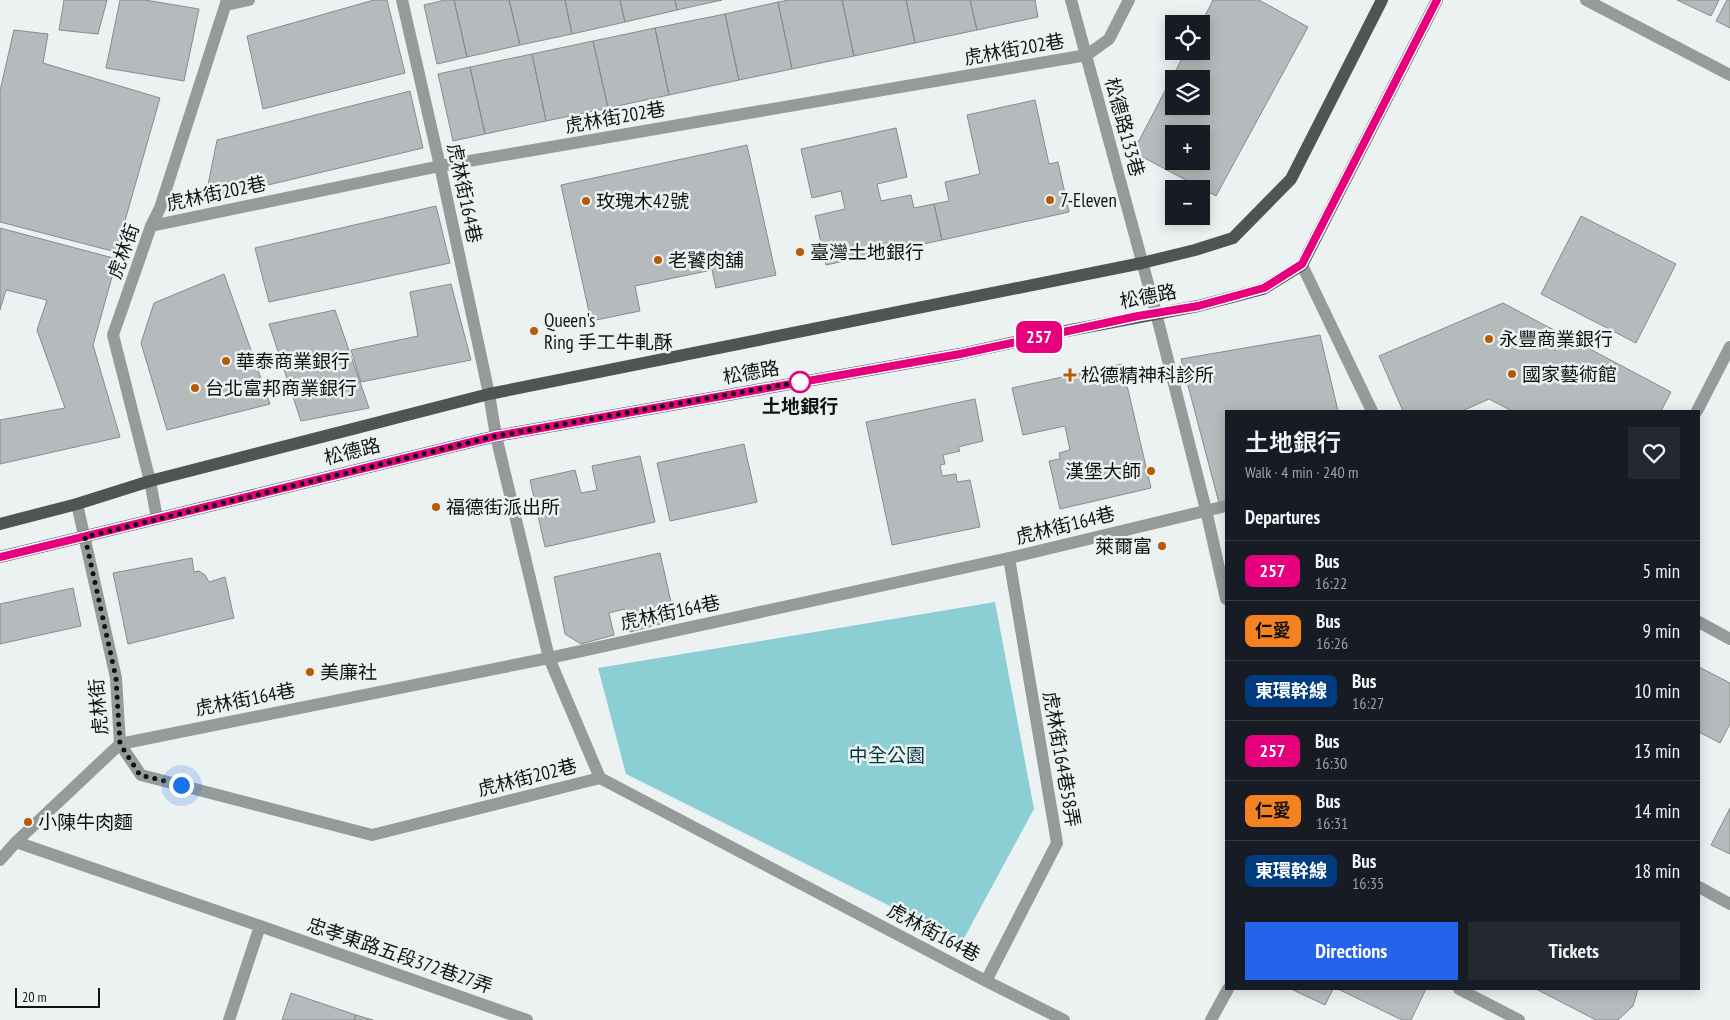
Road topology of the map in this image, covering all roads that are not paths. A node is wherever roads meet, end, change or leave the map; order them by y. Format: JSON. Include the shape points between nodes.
{"nodes":[{"id":1,"x":249,"y":0,"type":"edge"},
{"id":2,"x":402,"y":0,"type":"edge"},
{"id":3,"x":1071,"y":0,"type":"edge"},
{"id":4,"x":1130,"y":0,"type":"edge"},
{"id":5,"x":1382,"y":0,"type":"edge"},
{"id":6,"x":1437,"y":0,"type":"edge"},
{"id":7,"x":1586,"y":0,"type":"edge"},
{"id":8,"x":226,"y":2,"type":"edge"},
{"id":9,"x":1087,"y":55,"type":"junction"},
{"id":10,"x":1730,"y":75,"type":"edge"},
{"id":11,"x":440,"y":166,"type":"junction"},
{"id":12,"x":152,"y":226,"type":"junction"},
{"id":13,"x":1142,"y":263,"type":"junction"},
{"id":14,"x":1302,"y":264,"type":"junction"},
{"id":15,"x":1156,"y":313,"type":"junction"},
{"id":16,"x":1730,"y":347,"type":"edge"},
{"id":17,"x":1726,"y":366,"type":"edge"},
{"id":18,"x":489,"y":394,"type":"junction"},
{"id":19,"x":1372,"y":410,"type":"edge"},
{"id":20,"x":1698,"y":410,"type":"edge"},
{"id":21,"x":496,"y":436,"type":"junction"},
{"id":22,"x":150,"y":481,"type":"junction"},
{"id":23,"x":78,"y":504,"type":"junction"},
{"id":24,"x":1225,"y":506,"type":"edge"},
{"id":25,"x":1206,"y":510,"type":"junction"},
{"id":26,"x":157,"y":518,"type":"junction"},
{"id":27,"x":0,"y":524,"type":"edge"},
{"id":28,"x":85,"y":537,"type":"junction"},
{"id":29,"x":0,"y":557,"type":"edge"},
{"id":30,"x":1009,"y":558,"type":"junction"},
{"id":31,"x":1225,"y":595,"type":"edge"},
{"id":32,"x":1700,"y":623,"type":"edge"},
{"id":33,"x":1730,"y":639,"type":"edge"},
{"id":34,"x":549,"y":658,"type":"junction"},
{"id":35,"x":120,"y":744,"type":"junction"},
{"id":36,"x":600,"y":778,"type":"junction"},
{"id":37,"x":16,"y":842,"type":"junction"},
{"id":38,"x":0,"y":860,"type":"edge"},
{"id":39,"x":1700,"y":888,"type":"edge"},
{"id":40,"x":1730,"y":904,"type":"edge"},
{"id":41,"x":260,"y":926,"type":"junction"},
{"id":42,"x":986,"y":981,"type":"junction"},
{"id":43,"x":1227,"y":990,"type":"edge"},
{"id":44,"x":1461,"y":990,"type":"edge"},
{"id":45,"x":229,"y":1020,"type":"edge"},
{"id":46,"x":527,"y":1020,"type":"edge"},
{"id":47,"x":1064,"y":1020,"type":"edge"},
{"id":48,"x":1211,"y":1020,"type":"edge"},
{"id":49,"x":1519,"y":1020,"type":"edge"}],
"edges":[{"from":1,"to":8,"type":"street"},
{"from":2,"to":11,"type":"street","name":"虎林街164巷"},
{"from":3,"to":9,"type":"street","name":"松德路133巷"},
{"from":4,"to":9,"type":"street","via":[[1109,40]]},
{"from":5,"to":13,"type":"main road","name":"松德路","via":[[1291,179],[1233,238]]},
{"from":6,"to":14,"type":"main road"},
{"from":7,"to":10,"type":"street"},
{"from":8,"to":12,"type":"street","name":"虎林街"},
{"from":9,"to":11,"type":"street","name":"虎林街202巷"},
{"from":9,"to":13,"type":"street","name":"松德路133巷"},
{"from":11,"to":12,"type":"street","name":"虎林街202巷"},
{"from":11,"to":18,"type":"street","name":"虎林街164巷"},
{"from":12,"to":22,"type":"street","name":"虎林街","via":[[113,335]]},
{"from":13,"to":15,"type":"street","name":"松德路133巷"},
{"from":13,"to":18,"type":"main road","name":"松德路"},
{"from":14,"to":15,"type":"main road","name":"松德路","via":[[1264,288],[1198,306]]},
{"from":14,"to":19,"type":"street"},
{"from":15,"to":21,"type":"main road","name":"松德路","via":[[960,354]]},
{"from":15,"to":25,"type":"street","name":"松德路133巷"},
{"from":16,"to":17,"type":"street"},
{"from":17,"to":20,"type":"street"},
{"from":18,"to":21,"type":"street","name":"虎林街202巷"},
{"from":18,"to":22,"type":"main road","name":"松德路"},
{"from":21,"to":26,"type":"main road","name":"松德路"},
{"from":21,"to":34,"type":"street","name":"虎林街202巷"},
{"from":22,"to":23,"type":"main road","name":"松德路"},
{"from":22,"to":26,"type":"street","name":"虎林街"},
{"from":23,"to":27,"type":"main road","name":"松德路"},
{"from":23,"to":28,"type":"street","name":"虎林街"},
{"from":24,"to":25,"type":"street","name":"虎林街164巷"},
{"from":25,"to":30,"type":"street","name":"虎林街164巷"},
{"from":25,"to":31,"type":"street","name":"松德路133巷"},
{"from":26,"to":28,"type":"main road","name":"松德路"},
{"from":28,"to":29,"type":"main road","name":"松德路"},
{"from":28,"to":35,"type":"street","name":"虎林街","via":[[116,678]]},
{"from":30,"to":34,"type":"street","name":"虎林街164巷"},
{"from":30,"to":42,"type":"street","name":"虎林街164巷58弄","via":[[1057,843]]},
{"from":32,"to":33,"type":"street"},
{"from":34,"to":35,"type":"street","name":"虎林街164巷"},
{"from":34,"to":36,"type":"street","name":"虎林街202巷"},
{"from":35,"to":36,"type":"street","name":"虎林街202巷","via":[[140,775],[372,835]]},
{"from":35,"to":37,"type":"street","name":"虎林街"},
{"from":36,"to":42,"type":"street","name":"虎林街164巷"},
{"from":37,"to":38,"type":"street","name":"虎林街"},
{"from":37,"to":41,"type":"street","name":"忠孝東路五段372巷27弄"},
{"from":39,"to":40,"type":"street"},
{"from":41,"to":45,"type":"street"},
{"from":41,"to":46,"type":"street","name":"忠孝東路五段372巷27弄"},
{"from":42,"to":47,"type":"street","name":"虎林街164巷"},
{"from":43,"to":48,"type":"street"},
{"from":44,"to":49,"type":"street"}]}
